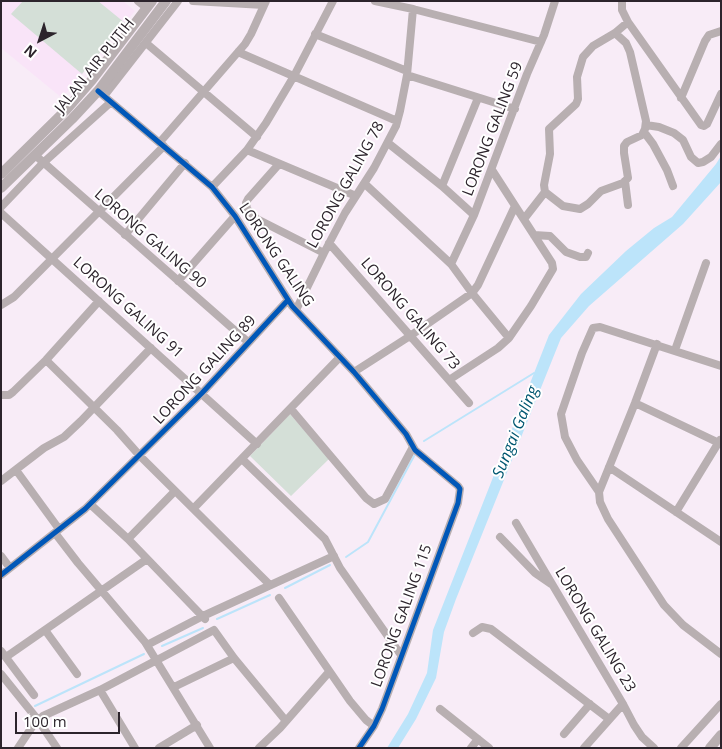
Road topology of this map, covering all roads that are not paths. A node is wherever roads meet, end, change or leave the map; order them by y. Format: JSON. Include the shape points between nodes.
{"nodes":[{"id":1,"x":138,"y":1,"type":"edge"},
{"id":2,"x":166,"y":1,"type":"edge"},
{"id":3,"x":178,"y":1,"type":"edge"},
{"id":4,"x":193,"y":1,"type":"edge"},
{"id":5,"x":333,"y":1,"type":"edge"},
{"id":6,"x":375,"y":1,"type":"edge"},
{"id":7,"x":555,"y":1,"type":"edge"},
{"id":8,"x":622,"y":1,"type":"edge"},
{"id":9,"x":265,"y":3,"type":"edge"},
{"id":10,"x":150,"y":5,"type":"edge"},
{"id":11,"x":413,"y":9,"type":"junction"},
{"id":12,"x":628,"y":22,"type":"junction"},
{"id":13,"x":721,"y":31,"type":"edge"},
{"id":14,"x":615,"y":33,"type":"junction"},
{"id":15,"x":315,"y":34,"type":"junction"},
{"id":16,"x":541,"y":42,"type":"junction"},
{"id":17,"x":146,"y":43,"type":"junction"},
{"id":18,"x":238,"y":52,"type":"junction"},
{"id":19,"x":407,"y":73,"type":"junction"},
{"id":20,"x":294,"y":76,"type":"junction"},
{"id":21,"x":203,"y":91,"type":"junction"},
{"id":22,"x":101,"y":93,"type":"junction"},
{"id":23,"x":721,"y":94,"type":"edge"},
{"id":24,"x":478,"y":98,"type":"junction"},
{"id":25,"x":681,"y":98,"type":"junction"},
{"id":26,"x":111,"y":102,"type":"junction"},
{"id":27,"x":515,"y":109,"type":"junction"},
{"id":28,"x":397,"y":121,"type":"junction"},
{"id":29,"x":645,"y":129,"type":"junction"},
{"id":30,"x":257,"y":137,"type":"junction"},
{"id":31,"x":388,"y":143,"type":"junction"},
{"id":32,"x":162,"y":144,"type":"junction"},
{"id":33,"x":721,"y":144,"type":"edge"},
{"id":34,"x":247,"y":150,"type":"junction"},
{"id":35,"x":35,"y":155,"type":"junction"},
{"id":36,"x":43,"y":163,"type":"junction"},
{"id":37,"x":185,"y":163,"type":"junction"},
{"id":38,"x":279,"y":164,"type":"junction"},
{"id":39,"x":492,"y":170,"type":"junction"},
{"id":40,"x":1,"y":174,"type":"edge"},
{"id":41,"x":625,"y":181,"type":"junction"},
{"id":42,"x":365,"y":184,"type":"junction"},
{"id":43,"x":442,"y":186,"type":"junction"},
{"id":44,"x":673,"y":186,"type":"dead end"},
{"id":45,"x":212,"y":187,"type":"junction"},
{"id":46,"x":1,"y":188,"type":"edge"},
{"id":47,"x":545,"y":192,"type":"junction"},
{"id":48,"x":356,"y":196,"type":"junction"},
{"id":49,"x":628,"y":205,"type":"dead end"},
{"id":50,"x":515,"y":206,"type":"junction"},
{"id":51,"x":1,"y":208,"type":"edge"},
{"id":52,"x":99,"y":212,"type":"junction"},
{"id":53,"x":1,"y":213,"type":"edge"},
{"id":54,"x":474,"y":215,"type":"junction"},
{"id":55,"x":235,"y":216,"type":"junction"},
{"id":56,"x":524,"y":219,"type":"junction"},
{"id":57,"x":125,"y":235,"type":"junction"},
{"id":58,"x":534,"y":235,"type":"junction"},
{"id":59,"x":329,"y":243,"type":"junction"},
{"id":60,"x":324,"y":253,"type":"junction"},
{"id":61,"x":588,"y":253,"type":"dead end"},
{"id":62,"x":52,"y":258,"type":"junction"},
{"id":63,"x":706,"y":263,"type":"dead end"},
{"id":64,"x":451,"y":264,"type":"junction"},
{"id":65,"x":178,"y":281,"type":"junction"},
{"id":66,"x":472,"y":293,"type":"junction"},
{"id":67,"x":288,"y":300,"type":"junction"},
{"id":68,"x":99,"y":301,"type":"junction"},
{"id":69,"x":1,"y":305,"type":"edge"},
{"id":70,"x":296,"y":310,"type":"junction"},
{"id":71,"x":410,"y":336,"type":"junction"},
{"id":72,"x":509,"y":338,"type":"junction"},
{"id":73,"x":248,"y":342,"type":"junction"},
{"id":74,"x":656,"y":344,"type":"junction"},
{"id":75,"x":151,"y":348,"type":"junction"},
{"id":76,"x":675,"y":350,"type":"junction"},
{"id":77,"x":340,"y":358,"type":"junction"},
{"id":78,"x":46,"y":360,"type":"junction"},
{"id":79,"x":721,"y":366,"type":"edge"},
{"id":80,"x":354,"y":372,"type":"junction"},
{"id":81,"x":449,"y":380,"type":"junction"},
{"id":82,"x":202,"y":393,"type":"junction"},
{"id":83,"x":1,"y":395,"type":"edge"},
{"id":84,"x":635,"y":403,"type":"junction"},
{"id":85,"x":468,"y":404,"type":"dead end"},
{"id":86,"x":94,"y":407,"type":"junction"},
{"id":87,"x":291,"y":409,"type":"junction"},
{"id":88,"x":720,"y":442,"type":"edge"},
{"id":89,"x":256,"y":444,"type":"junction"},
{"id":90,"x":413,"y":447,"type":"junction"},
{"id":91,"x":140,"y":456,"type":"junction"},
{"id":92,"x":242,"y":458,"type":"junction"},
{"id":93,"x":610,"y":467,"type":"junction"},
{"id":94,"x":16,"y":470,"type":"junction"},
{"id":95,"x":1,"y":481,"type":"edge"},
{"id":96,"x":460,"y":489,"type":"joint"},
{"id":97,"x":175,"y":491,"type":"junction"},
{"id":98,"x":599,"y":492,"type":"junction"},
{"id":99,"x":90,"y":504,"type":"junction"},
{"id":100,"x":194,"y":508,"type":"junction"},
{"id":101,"x":676,"y":512,"type":"junction"},
{"id":102,"x":516,"y":523,"type":"dead end"},
{"id":103,"x":57,"y":531,"type":"junction"},
{"id":104,"x":500,"y":537,"type":"dead end"},
{"id":105,"x":128,"y":539,"type":"junction"},
{"id":106,"x":721,"y":542,"type":"edge"},
{"id":107,"x":1,"y":556,"type":"edge"},
{"id":108,"x":334,"y":556,"type":"junction"},
{"id":109,"x":147,"y":558,"type":"junction"},
{"id":110,"x":10,"y":568,"type":"junction"},
{"id":111,"x":1,"y":574,"type":"edge"},
{"id":112,"x":270,"y":585,"type":"junction"},
{"id":113,"x":553,"y":585,"type":"junction"},
{"id":114,"x":102,"y":590,"type":"junction"},
{"id":115,"x":279,"y":598,"type":"dead end"},
{"id":116,"x":205,"y":618,"type":"junction"},
{"id":117,"x":45,"y":630,"type":"junction"},
{"id":118,"x":473,"y":633,"type":"dead end"},
{"id":119,"x":147,"y":645,"type":"junction"},
{"id":120,"x":3,"y":654,"type":"edge"},
{"id":121,"x":721,"y":654,"type":"edge"},
{"id":122,"x":401,"y":655,"type":"junction"},
{"id":123,"x":234,"y":658,"type":"junction"},
{"id":124,"x":157,"y":660,"type":"junction"},
{"id":125,"x":329,"y":672,"type":"junction"},
{"id":126,"x":1,"y":674,"type":"edge"},
{"id":127,"x":77,"y":674,"type":"dead end"},
{"id":128,"x":174,"y":687,"type":"junction"},
{"id":129,"x":100,"y":690,"type":"junction"},
{"id":130,"x":34,"y":695,"type":"dead end"},
{"id":131,"x":590,"y":704,"type":"junction"},
{"id":132,"x":623,"y":704,"type":"junction"},
{"id":133,"x":721,"y":704,"type":"edge"},
{"id":134,"x":440,"y":709,"type":"dead end"},
{"id":135,"x":609,"y":719,"type":"junction"},
{"id":136,"x":38,"y":720,"type":"junction"},
{"id":137,"x":286,"y":721,"type":"junction"},
{"id":138,"x":196,"y":726,"type":"junction"},
{"id":139,"x":374,"y":726,"type":"junction"},
{"id":140,"x":564,"y":734,"type":"dead end"},
{"id":141,"x":721,"y":735,"type":"edge"},
{"id":142,"x":478,"y":739,"type":"junction"},
{"id":143,"x":18,"y":748,"type":"edge"},
{"id":144,"x":56,"y":748,"type":"edge"},
{"id":145,"x":135,"y":748,"type":"edge"},
{"id":146,"x":160,"y":748,"type":"edge"},
{"id":147,"x":210,"y":748,"type":"edge"},
{"id":148,"x":259,"y":748,"type":"edge"},
{"id":149,"x":359,"y":748,"type":"edge"},
{"id":150,"x":471,"y":748,"type":"edge"},
{"id":151,"x":489,"y":748,"type":"edge"},
{"id":152,"x":584,"y":748,"type":"edge"},
{"id":153,"x":654,"y":748,"type":"edge"},
{"id":154,"x":681,"y":748,"type":"edge"},
{"id":155,"x":710,"y":748,"type":"edge"}],
"edges":[{"from":1,"to":10,"type":"street"},
{"from":2,"to":22,"type":"street","name":"JALAN AIR PUTIH"},
{"from":3,"to":17,"type":"street"},
{"from":4,"to":9,"type":"street"},
{"from":5,"to":15,"type":"street"},
{"from":6,"to":11,"type":"street"},
{"from":7,"to":16,"type":"street","name":"LORONG GALING 59"},
{"from":8,"to":12,"type":"street"},
{"from":9,"to":18,"type":"street","via":[[249,39]]},
{"from":10,"to":40,"type":"street","name":"JALAN AIR PUTIH","via":[[66,110]]},
{"from":11,"to":16,"type":"street"},
{"from":11,"to":19,"type":"street","name":"LORONG GALING 78"},
{"from":12,"to":14,"type":"street"},
{"from":12,"to":25,"type":"street"},
{"from":13,"to":25,"type":"street","via":[[709,35],[705,41]]},
{"from":14,"to":29,"type":"street","via":[[630,52],[643,104]]},
{"from":14,"to":47,"type":"street","via":[[588,51],[578,70],[576,104],[549,129],[550,154]]},
{"from":15,"to":19,"type":"street"},
{"from":15,"to":20,"type":"street"},
{"from":16,"to":27,"type":"street","name":"LORONG GALING 59"},
{"from":17,"to":21,"type":"street"},
{"from":17,"to":22,"type":"street"},
{"from":18,"to":20,"type":"street"},
{"from":18,"to":21,"type":"street"},
{"from":19,"to":24,"type":"street"},
{"from":19,"to":28,"type":"street","name":"LORONG GALING 78"},
{"from":20,"to":28,"type":"street"},
{"from":20,"to":30,"type":"street"},
{"from":21,"to":30,"type":"street"},
{"from":21,"to":32,"type":"street"},
{"from":22,"to":26,"type":"street","name":"LORONG GALING"},
{"from":22,"to":35,"type":"street","name":"JALAN AIR PUTIH"},
{"from":23,"to":25,"type":"street","via":[[708,124],[704,126]]},
{"from":24,"to":27,"type":"street"},
{"from":24,"to":43,"type":"street"},
{"from":26,"to":32,"type":"street","name":"LORONG GALING"},
{"from":26,"to":36,"type":"street"},
{"from":27,"to":39,"type":"street","name":"LORONG GALING 59"},
{"from":28,"to":31,"type":"street","name":"LORONG GALING 78"},
{"from":29,"to":33,"type":"street","via":[[659,127],[674,133],[683,140],[691,157],[698,163],[711,156]]},
{"from":29,"to":41,"type":"street","via":[[624,146],[628,175]]},
{"from":29,"to":44,"type":"street"},
{"from":30,"to":34,"type":"street"},
{"from":31,"to":42,"type":"street","name":"LORONG GALING 78"},
{"from":31,"to":43,"type":"street"},
{"from":32,"to":37,"type":"street","name":"LORONG GALING"},
{"from":32,"to":52,"type":"street"},
{"from":34,"to":38,"type":"street"},
{"from":34,"to":45,"type":"street"},
{"from":35,"to":36,"type":"street","name":"LORONG GALING 90"},
{"from":35,"to":46,"type":"street","name":"JALAN AIR PUTIH"},
{"from":36,"to":51,"type":"street"},
{"from":36,"to":52,"type":"street","name":"LORONG GALING 90"},
{"from":37,"to":45,"type":"street","name":"LORONG GALING"},
{"from":37,"to":57,"type":"street"},
{"from":38,"to":48,"type":"street"},
{"from":38,"to":60,"type":"street","via":[[248,199],[246,206],[257,219]]},
{"from":39,"to":50,"type":"street"},
{"from":39,"to":54,"type":"street","name":"LORONG GALING 59"},
{"from":41,"to":47,"type":"street","via":[[603,190],[580,209],[563,206]]},
{"from":41,"to":49,"type":"street"},
{"from":42,"to":48,"type":"street","name":"LORONG GALING 78"},
{"from":42,"to":64,"type":"street"},
{"from":43,"to":54,"type":"street"},
{"from":45,"to":55,"type":"street","name":"LORONG GALING"},
{"from":47,"to":56,"type":"street"},
{"from":48,"to":59,"type":"street","name":"LORONG GALING 78"},
{"from":50,"to":56,"type":"street"},
{"from":50,"to":66,"type":"street"},
{"from":52,"to":57,"type":"street","name":"LORONG GALING 90"},
{"from":52,"to":62,"type":"street"},
{"from":53,"to":62,"type":"street","name":"LORONG GALING 91"},
{"from":54,"to":64,"type":"street","name":"LORONG GALING 59"},
{"from":55,"to":65,"type":"street"},
{"from":55,"to":67,"type":"street","name":"LORONG GALING"},
{"from":56,"to":58,"type":"street"},
{"from":57,"to":65,"type":"street","name":"LORONG GALING 90"},
{"from":58,"to":61,"type":"street","via":[[550,236],[566,252],[580,257],[586,257]]},
{"from":58,"to":72,"type":"street","via":[[553,269]]},
{"from":59,"to":60,"type":"street","name":"LORONG GALING 78"},
{"from":59,"to":71,"type":"street","name":"LORONG GALING 73"},
{"from":60,"to":70,"type":"street","name":"LORONG GALING 78"},
{"from":62,"to":68,"type":"street","name":"LORONG GALING 91"},
{"from":62,"to":69,"type":"street","via":[[14,297]]},
{"from":63,"to":76,"type":"street"},
{"from":64,"to":66,"type":"street"},
{"from":65,"to":73,"type":"street","name":"LORONG GALING 90"},
{"from":66,"to":71,"type":"street"},
{"from":66,"to":72,"type":"street"},
{"from":67,"to":70,"type":"street","name":"LORONG GALING"},
{"from":67,"to":73,"type":"street","name":"LORONG GALING 89"},
{"from":68,"to":75,"type":"street","name":"LORONG GALING 91"},
{"from":68,"to":78,"type":"street"},
{"from":70,"to":77,"type":"street","name":"LORONG GALING"},
{"from":71,"to":80,"type":"street"},
{"from":71,"to":81,"type":"street","name":"LORONG GALING 73"},
{"from":72,"to":81,"type":"street"},
{"from":73,"to":82,"type":"street","name":"LORONG GALING 89"},
{"from":74,"to":76,"type":"street"},
{"from":74,"to":84,"type":"street"},
{"from":74,"to":98,"type":"street","via":[[596,326],[591,332],[561,414],[565,437]]},
{"from":75,"to":82,"type":"street","name":"LORONG GALING 91"},
{"from":75,"to":86,"type":"street"},
{"from":76,"to":79,"type":"street"},
{"from":77,"to":80,"type":"street","name":"LORONG GALING"},
{"from":77,"to":87,"type":"street"},
{"from":78,"to":83,"type":"street","via":[[9,396]]},
{"from":78,"to":86,"type":"street"},
{"from":80,"to":90,"type":"street","name":"LORONG GALING","via":[[406,434]]},
{"from":81,"to":85,"type":"street","name":"LORONG GALING 73"},
{"from":82,"to":89,"type":"street","name":"LORONG GALING 91"},
{"from":82,"to":91,"type":"street","name":"LORONG GALING 89"},
{"from":84,"to":88,"type":"street"},
{"from":84,"to":93,"type":"street"},
{"from":86,"to":91,"type":"street"},
{"from":86,"to":94,"type":"street","via":[[61,439]]},
{"from":87,"to":89,"type":"street"},
{"from":87,"to":90,"type":"street","via":[[374,504],[385,498]]},
{"from":88,"to":101,"type":"street"},
{"from":89,"to":92,"type":"street"},
{"from":90,"to":96,"type":"street","name":"LORONG GALING"},
{"from":91,"to":97,"type":"street"},
{"from":91,"to":99,"type":"street","name":"LORONG GALING 89"},
{"from":92,"to":100,"type":"street"},
{"from":92,"to":108,"type":"street","via":[[325,539]]},
{"from":93,"to":98,"type":"street"},
{"from":93,"to":101,"type":"street"},
{"from":94,"to":95,"type":"street"},
{"from":94,"to":103,"type":"street"},
{"from":96,"to":122,"type":"street","name":"LORONG GALING 115","via":[[458,503]]},
{"from":97,"to":100,"type":"street"},
{"from":97,"to":105,"type":"street"},
{"from":98,"to":121,"type":"street","via":[[608,519],[664,606]]},
{"from":99,"to":103,"type":"street","name":"LORONG GALING 89"},
{"from":99,"to":105,"type":"street"},
{"from":100,"to":112,"type":"street"},
{"from":101,"to":106,"type":"street"},
{"from":102,"to":113,"type":"street","name":"LORONG GALING 23"},
{"from":103,"to":110,"type":"street","name":"LORONG GALING 89"},
{"from":103,"to":114,"type":"street","via":[[78,563]]},
{"from":104,"to":113,"type":"street","via":[[535,573]]},
{"from":105,"to":109,"type":"street"},
{"from":107,"to":110,"type":"street"},
{"from":108,"to":112,"type":"street"},
{"from":108,"to":122,"type":"street"},
{"from":109,"to":114,"type":"street"},
{"from":109,"to":116,"type":"street"},
{"from":110,"to":111,"type":"street","name":"LORONG GALING 89"},
{"from":112,"to":116,"type":"street"},
{"from":113,"to":132,"type":"street","name":"LORONG GALING 23"},
{"from":114,"to":117,"type":"street"},
{"from":114,"to":119,"type":"street"},
{"from":115,"to":125,"type":"street"},
{"from":116,"to":119,"type":"street"},
{"from":117,"to":120,"type":"street"},
{"from":117,"to":127,"type":"street"},
{"from":118,"to":131,"type":"street","via":[[482,626],[491,629]]},
{"from":119,"to":124,"type":"street"},
{"from":120,"to":130,"type":"street"},
{"from":122,"to":139,"type":"street","name":"LORONG GALING 115"},
{"from":123,"to":124,"type":"street","via":[[214,630]]},
{"from":123,"to":128,"type":"street"},
{"from":123,"to":137,"type":"street"},
{"from":124,"to":128,"type":"street"},
{"from":124,"to":129,"type":"street"},
{"from":125,"to":137,"type":"street"},
{"from":125,"to":139,"type":"street","via":[[358,711]]},
{"from":126,"to":136,"type":"street"},
{"from":128,"to":138,"type":"street"},
{"from":129,"to":136,"type":"street"},
{"from":129,"to":145,"type":"street"},
{"from":131,"to":135,"type":"street"},
{"from":131,"to":140,"type":"street"},
{"from":132,"to":135,"type":"street"},
{"from":132,"to":153,"type":"street","name":"LORONG GALING 23","via":[[638,731]]},
{"from":133,"to":154,"type":"street"},
{"from":134,"to":142,"type":"street"},
{"from":135,"to":152,"type":"street"},
{"from":136,"to":143,"type":"street"},
{"from":136,"to":144,"type":"street"},
{"from":137,"to":148,"type":"street"},
{"from":138,"to":146,"type":"street"},
{"from":138,"to":147,"type":"street"},
{"from":139,"to":149,"type":"street","name":"LORONG GALING 115"},
{"from":141,"to":155,"type":"street"},
{"from":142,"to":150,"type":"street"},
{"from":142,"to":151,"type":"street"}]}
